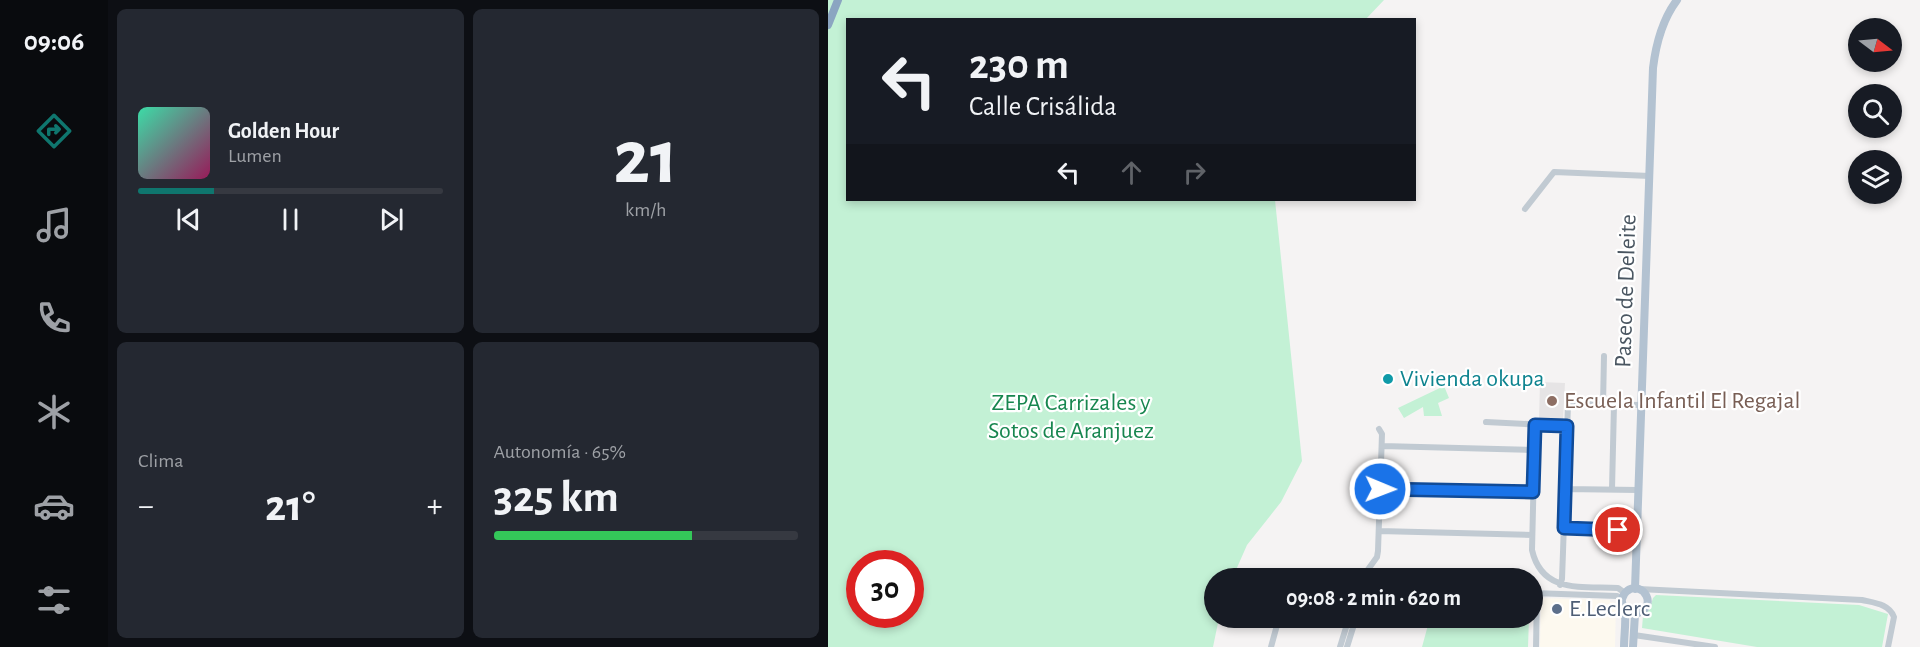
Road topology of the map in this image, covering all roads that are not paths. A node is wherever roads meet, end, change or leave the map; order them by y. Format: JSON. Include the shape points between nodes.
{"nodes":[{"id":1,"x":838,"y":0,"type":"edge"},
{"id":2,"x":1677,"y":0,"type":"edge"},
{"id":3,"x":828,"y":25,"type":"edge"},
{"id":4,"x":1650,"y":176,"type":"junction"},
{"id":5,"x":1525,"y":209,"type":"dead end"},
{"id":6,"x":1604,"y":356,"type":"dead end"},
{"id":7,"x":1603,"y":405,"type":"junction"},
{"id":8,"x":1614,"y":405,"type":"junction"},
{"id":9,"x":1641,"y":405,"type":"junction"},
{"id":10,"x":1486,"y":422,"type":"dead end"},
{"id":11,"x":1535,"y":425,"type":"junction"},
{"id":12,"x":1567,"y":426,"type":"junction"},
{"id":13,"x":1380,"y":429,"type":"dead end"},
{"id":14,"x":1382,"y":446,"type":"junction"},
{"id":15,"x":1534,"y":450,"type":"junction"},
{"id":16,"x":1380,"y":489,"type":"junction"},
{"id":17,"x":1565,"y":489,"type":"junction"},
{"id":18,"x":1612,"y":489,"type":"junction"},
{"id":19,"x":1638,"y":490,"type":"junction"},
{"id":20,"x":1533,"y":492,"type":"junction"},
{"id":21,"x":1564,"y":528,"type":"junction"},
{"id":22,"x":1637,"y":530,"type":"junction"},
{"id":23,"x":1379,"y":531,"type":"junction"},
{"id":24,"x":1532,"y":535,"type":"junction"},
{"id":25,"x":1369,"y":568,"type":"edge"},
{"id":26,"x":1560,"y":585,"type":"junction"},
{"id":27,"x":1637,"y":589,"type":"junction"},
{"id":28,"x":1662,"y":590,"type":"junction"},
{"id":29,"x":1543,"y":593,"type":"edge"},
{"id":30,"x":1624,"y":595,"type":"junction"},
{"id":31,"x":1648,"y":599,"type":"junction"},
{"id":32,"x":1625,"y":611,"type":"junction"},
{"id":33,"x":1635,"y":614,"type":"junction"},
{"id":34,"x":1276,"y":628,"type":"edge"},
{"id":35,"x":1346,"y":628,"type":"edge"},
{"id":36,"x":1353,"y":628,"type":"edge"},
{"id":37,"x":1536,"y":628,"type":"edge"},
{"id":38,"x":1634,"y":635,"type":"junction"},
{"id":39,"x":1702,"y":646,"type":"edge"},
{"id":40,"x":1271,"y":647,"type":"edge"},
{"id":41,"x":1340,"y":647,"type":"edge"},
{"id":42,"x":1347,"y":647,"type":"edge"},
{"id":43,"x":1536,"y":647,"type":"edge"},
{"id":44,"x":1624,"y":647,"type":"edge"},
{"id":45,"x":1633,"y":647,"type":"edge"},
{"id":46,"x":1715,"y":647,"type":"edge"},
{"id":47,"x":1888,"y":647,"type":"edge"}],
"edges":[{"from":1,"to":3,"type":"highway"},
{"from":2,"to":4,"type":"main road","name":"Paseo de Deleite","via":[[1655,47]]},
{"from":4,"to":5,"type":"street","via":[[1554,172]]},
{"from":4,"to":9,"type":"main road","name":"Paseo de Deleite"},
{"from":6,"to":7,"type":"street"},
{"from":7,"to":8,"type":"street"},
{"from":7,"to":12,"type":"street","via":[[1568,404]]},
{"from":8,"to":9,"type":"street"},
{"from":8,"to":18,"type":"street"},
{"from":9,"to":19,"type":"main road","name":"Paseo de Deleite"},
{"from":10,"to":11,"type":"street"},
{"from":11,"to":12,"type":"street"},
{"from":11,"to":15,"type":"street"},
{"from":12,"to":17,"type":"street"},
{"from":13,"to":14,"type":"street"},
{"from":14,"to":15,"type":"street"},
{"from":14,"to":16,"type":"street"},
{"from":15,"to":20,"type":"street"},
{"from":16,"to":20,"type":"street"},
{"from":16,"to":23,"type":"street"},
{"from":17,"to":18,"type":"street"},
{"from":17,"to":21,"type":"street"},
{"from":18,"to":19,"type":"street"},
{"from":19,"to":22,"type":"main road","name":"Paseo de Deleite"},
{"from":20,"to":24,"type":"street"},
{"from":21,"to":22,"type":"street"},
{"from":21,"to":26,"type":"street"},
{"from":22,"to":27,"type":"main road","name":"Paseo de Deleite"},
{"from":23,"to":24,"type":"street"},
{"from":23,"to":25,"type":"street","via":[[1377,557]]},
{"from":24,"to":26,"type":"street","via":[[1536,562],[1548,579]]},
{"from":26,"to":30,"type":"street","via":[[1618,588]]},
{"from":27,"to":28,"type":"street"},
{"from":27,"to":30,"type":"main road"},
{"from":27,"to":31,"type":"main road"},
{"from":28,"to":31,"type":"street"},
{"from":28,"to":47,"type":"street","via":[[1862,600],[1889,608],[1894,616]]},
{"from":29,"to":30,"type":"street"},
{"from":30,"to":32,"type":"main road"},
{"from":31,"to":33,"type":"main road","via":[[1646,608]]},
{"from":32,"to":33,"type":"main road"},
{"from":32,"to":44,"type":"main road"},
{"from":33,"to":38,"type":"main road"},
{"from":34,"to":40,"type":"street"},
{"from":35,"to":41,"type":"street"},
{"from":36,"to":42,"type":"street"},
{"from":37,"to":43,"type":"street"},
{"from":38,"to":39,"type":"street"},
{"from":38,"to":45,"type":"main road"},
{"from":39,"to":46,"type":"street"}]}
